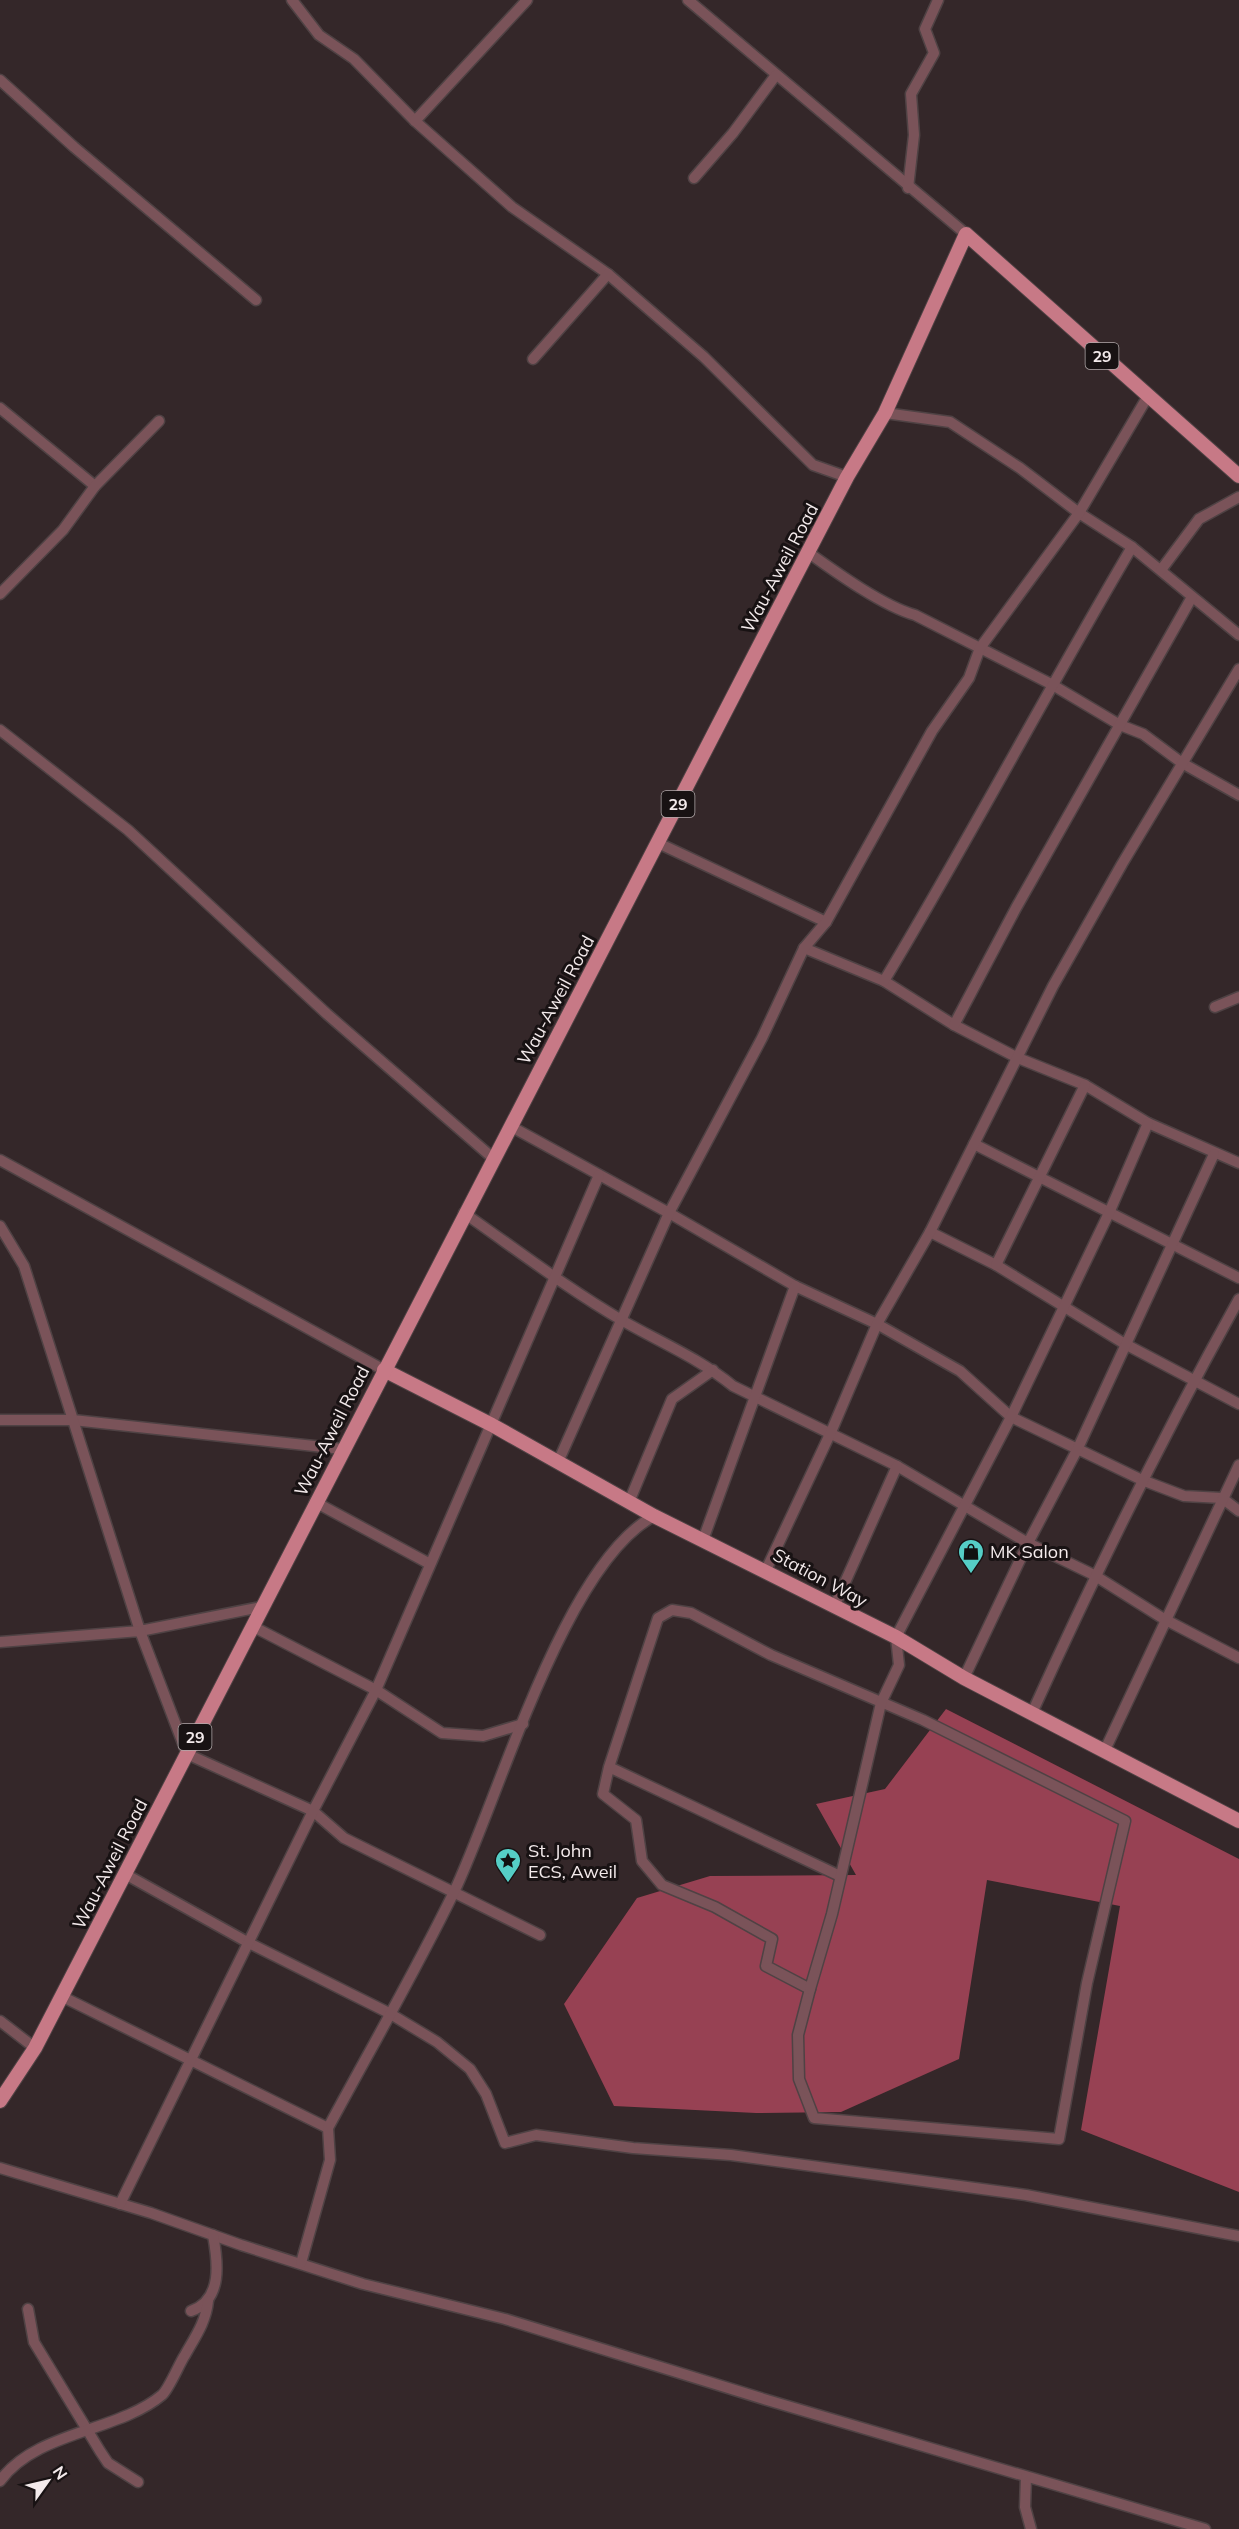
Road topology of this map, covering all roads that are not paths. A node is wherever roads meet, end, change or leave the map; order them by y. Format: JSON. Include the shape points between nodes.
{"nodes":[{"id":1,"x":292,"y":0,"type":"edge"},
{"id":2,"x":527,"y":0,"type":"edge"},
{"id":3,"x":688,"y":0,"type":"edge"},
{"id":4,"x":938,"y":0,"type":"edge"},
{"id":5,"x":776,"y":75,"type":"junction"},
{"id":6,"x":0,"y":80,"type":"edge"},
{"id":7,"x":416,"y":121,"type":"junction"},
{"id":8,"x":694,"y":178,"type":"dead end"},
{"id":9,"x":908,"y":188,"type":"junction"},
{"id":10,"x":966,"y":234,"type":"junction"},
{"id":11,"x":608,"y":274,"type":"junction"},
{"id":12,"x":256,"y":300,"type":"dead end"},
{"id":13,"x":533,"y":359,"type":"dead end"},
{"id":14,"x":1148,"y":396,"type":"junction"},
{"id":15,"x":0,"y":408,"type":"edge"},
{"id":16,"x":885,"y":413,"type":"junction"},
{"id":17,"x":159,"y":421,"type":"dead end"},
{"id":18,"x":1239,"y":476,"type":"edge"},
{"id":19,"x":847,"y":477,"type":"junction"},
{"id":20,"x":94,"y":486,"type":"junction"},
{"id":21,"x":1239,"y":497,"type":"edge"},
{"id":22,"x":1079,"y":513,"type":"junction"},
{"id":23,"x":1132,"y":547,"type":"junction"},
{"id":24,"x":809,"y":553,"type":"junction"},
{"id":25,"x":1161,"y":570,"type":"junction"},
{"id":26,"x":0,"y":594,"type":"edge"},
{"id":27,"x":1192,"y":597,"type":"junction"},
{"id":28,"x":1239,"y":635,"type":"edge"},
{"id":29,"x":980,"y":648,"type":"junction"},
{"id":30,"x":1239,"y":669,"type":"edge"},
{"id":31,"x":1051,"y":684,"type":"junction"},
{"id":32,"x":1120,"y":725,"type":"junction"},
{"id":33,"x":0,"y":730,"type":"edge"},
{"id":34,"x":1182,"y":763,"type":"junction"},
{"id":35,"x":1239,"y":795,"type":"edge"},
{"id":36,"x":658,"y":843,"type":"junction"},
{"id":37,"x":826,"y":922,"type":"junction"},
{"id":38,"x":804,"y":948,"type":"junction"},
{"id":39,"x":884,"y":981,"type":"junction"},
{"id":40,"x":1239,"y":997,"type":"edge"},
{"id":41,"x":1215,"y":1007,"type":"dead end"},
{"id":42,"x":954,"y":1025,"type":"junction"},
{"id":43,"x":1018,"y":1058,"type":"junction"},
{"id":44,"x":1085,"y":1085,"type":"junction"},
{"id":45,"x":1148,"y":1123,"type":"junction"},
{"id":46,"x":510,"y":1126,"type":"junction"},
{"id":47,"x":974,"y":1144,"type":"junction"},
{"id":48,"x":1214,"y":1154,"type":"junction"},
{"id":49,"x":494,"y":1159,"type":"junction"},
{"id":50,"x":0,"y":1160,"type":"edge"},
{"id":51,"x":1239,"y":1164,"type":"edge"},
{"id":52,"x":599,"y":1175,"type":"junction"},
{"id":53,"x":1041,"y":1178,"type":"junction"},
{"id":54,"x":465,"y":1213,"type":"junction"},
{"id":55,"x":669,"y":1213,"type":"junction"},
{"id":56,"x":1108,"y":1213,"type":"junction"},
{"id":57,"x":0,"y":1226,"type":"edge"},
{"id":58,"x":930,"y":1232,"type":"junction"},
{"id":59,"x":1173,"y":1245,"type":"junction"},
{"id":60,"x":996,"y":1264,"type":"junction"},
{"id":61,"x":556,"y":1278,"type":"junction"},
{"id":62,"x":1239,"y":1278,"type":"edge"},
{"id":63,"x":795,"y":1286,"type":"junction"},
{"id":64,"x":1239,"y":1299,"type":"edge"},
{"id":65,"x":1063,"y":1308,"type":"junction"},
{"id":66,"x":622,"y":1320,"type":"junction"},
{"id":67,"x":877,"y":1324,"type":"junction"},
{"id":68,"x":1125,"y":1344,"type":"junction"},
{"id":69,"x":384,"y":1370,"type":"junction"},
{"id":70,"x":714,"y":1370,"type":"junction"},
{"id":71,"x":1194,"y":1380,"type":"junction"},
{"id":72,"x":755,"y":1397,"type":"junction"},
{"id":73,"x":1239,"y":1404,"type":"edge"},
{"id":74,"x":1011,"y":1417,"type":"junction"},
{"id":75,"x":0,"y":1420,"type":"edge"},
{"id":76,"x":73,"y":1420,"type":"junction"},
{"id":77,"x":492,"y":1425,"type":"junction"},
{"id":78,"x":831,"y":1432,"type":"junction"},
{"id":79,"x":1078,"y":1448,"type":"junction"},
{"id":80,"x":342,"y":1449,"type":"junction"},
{"id":81,"x":558,"y":1462,"type":"junction"},
{"id":82,"x":1239,"y":1465,"type":"edge"},
{"id":83,"x":897,"y":1466,"type":"junction"},
{"id":84,"x":1142,"y":1480,"type":"junction"},
{"id":85,"x":1222,"y":1498,"type":"junction"},
{"id":86,"x":315,"y":1502,"type":"junction"},
{"id":87,"x":629,"y":1502,"type":"junction"},
{"id":88,"x":963,"y":1505,"type":"junction"},
{"id":89,"x":1239,"y":1511,"type":"edge"},
{"id":90,"x":654,"y":1516,"type":"junction"},
{"id":91,"x":703,"y":1540,"type":"junction"},
{"id":92,"x":1028,"y":1543,"type":"junction"},
{"id":93,"x":430,"y":1564,"type":"junction"},
{"id":94,"x":766,"y":1570,"type":"junction"},
{"id":95,"x":1094,"y":1575,"type":"junction"},
{"id":96,"x":261,"y":1607,"type":"junction"},
{"id":97,"x":834,"y":1607,"type":"junction"},
{"id":98,"x":1164,"y":1619,"type":"junction"},
{"id":99,"x":252,"y":1626,"type":"junction"},
{"id":100,"x":140,"y":1631,"type":"junction"},
{"id":101,"x":896,"y":1637,"type":"junction"},
{"id":102,"x":0,"y":1642,"type":"edge"},
{"id":103,"x":1239,"y":1658,"type":"edge"},
{"id":104,"x":964,"y":1678,"type":"junction"},
{"id":105,"x":376,"y":1690,"type":"junction"},
{"id":106,"x":881,"y":1702,"type":"junction"},
{"id":107,"x":1032,"y":1713,"type":"junction"},
{"id":108,"x":523,"y":1724,"type":"junction"},
{"id":109,"x":1104,"y":1752,"type":"junction"},
{"id":110,"x":187,"y":1754,"type":"junction"},
{"id":111,"x":609,"y":1767,"type":"junction"},
{"id":112,"x":313,"y":1811,"type":"junction"},
{"id":113,"x":1238,"y":1816,"type":"edge"},
{"id":114,"x":125,"y":1874,"type":"junction"},
{"id":115,"x":840,"y":1876,"type":"junction"},
{"id":116,"x":454,"y":1891,"type":"junction"},
{"id":117,"x":540,"y":1935,"type":"dead end"},
{"id":118,"x":249,"y":1943,"type":"junction"},
{"id":119,"x":810,"y":1989,"type":"junction"},
{"id":120,"x":62,"y":1996,"type":"junction"},
{"id":121,"x":389,"y":2013,"type":"junction"},
{"id":122,"x":0,"y":2021,"type":"edge"},
{"id":123,"x":35,"y":2048,"type":"junction"},
{"id":124,"x":190,"y":2061,"type":"junction"},
{"id":125,"x":0,"y":2101,"type":"edge"},
{"id":126,"x":328,"y":2128,"type":"junction"},
{"id":127,"x":0,"y":2168,"type":"edge"},
{"id":128,"x":120,"y":2204,"type":"junction"},
{"id":129,"x":213,"y":2235,"type":"junction"},
{"id":130,"x":1239,"y":2236,"type":"edge"},
{"id":131,"x":301,"y":2264,"type":"junction"},
{"id":132,"x":208,"y":2301,"type":"junction"},
{"id":133,"x":28,"y":2309,"type":"dead end"},
{"id":134,"x":191,"y":2311,"type":"dead end"},
{"id":135,"x":87,"y":2430,"type":"junction"},
{"id":136,"x":1026,"y":2477,"type":"junction"},
{"id":137,"x":0,"y":2481,"type":"edge"},
{"id":138,"x":138,"y":2482,"type":"dead end"},
{"id":139,"x":1031,"y":2529,"type":"edge"},
{"id":140,"x":1205,"y":2529,"type":"edge"}],
"edges":[{"from":1,"to":7,"type":"street","via":[[319,35],[354,59]]},
{"from":2,"to":7,"type":"street"},
{"from":3,"to":5,"type":"street"},
{"from":4,"to":9,"type":"street","via":[[926,29],[934,53],[911,94],[914,135]]},
{"from":5,"to":8,"type":"street"},
{"from":5,"to":9,"type":"street"},
{"from":6,"to":12,"type":"street"},
{"from":7,"to":11,"type":"street","via":[[512,207]]},
{"from":9,"to":10,"type":"street"},
{"from":10,"to":14,"type":"main road","number":"29"},
{"from":10,"to":16,"type":"main road","name":"Wau-Aweil Road","number":"29"},
{"from":11,"to":13,"type":"street"},
{"from":11,"to":19,"type":"street","via":[[705,357],[813,465]]},
{"from":14,"to":18,"type":"main road","number":"29"},
{"from":14,"to":22,"type":"street"},
{"from":15,"to":20,"type":"street"},
{"from":16,"to":19,"type":"main road","name":"Wau-Aweil Road","number":"29"},
{"from":16,"to":22,"type":"street","via":[[950,422]]},
{"from":17,"to":20,"type":"street"},
{"from":19,"to":24,"type":"main road","name":"Wau-Aweil Road","number":"29"},
{"from":20,"to":26,"type":"street","via":[[63,530]]},
{"from":21,"to":25,"type":"street","via":[[1199,519]]},
{"from":22,"to":23,"type":"street"},
{"from":22,"to":29,"type":"street"},
{"from":23,"to":25,"type":"street"},
{"from":23,"to":31,"type":"street"},
{"from":24,"to":29,"type":"street","via":[[899,610]]},
{"from":24,"to":36,"type":"main road","name":"Wau-Aweil Road","number":"29"},
{"from":25,"to":27,"type":"street"},
{"from":27,"to":28,"type":"street"},
{"from":27,"to":32,"type":"street"},
{"from":29,"to":31,"type":"street"},
{"from":29,"to":37,"type":"street","via":[[969,678],[932,731]]},
{"from":30,"to":34,"type":"street"},
{"from":31,"to":32,"type":"street"},
{"from":31,"to":39,"type":"street","via":[[951,870]]},
{"from":32,"to":34,"type":"street","via":[[1143,734]]},
{"from":32,"to":42,"type":"street"},
{"from":33,"to":49,"type":"street","via":[[128,830],[327,1014]]},
{"from":34,"to":35,"type":"street"},
{"from":34,"to":43,"type":"street","via":[[1081,937]]},
{"from":36,"to":37,"type":"street"},
{"from":36,"to":46,"type":"main road","name":"Wau-Aweil Road","number":"29"},
{"from":37,"to":38,"type":"street"},
{"from":38,"to":39,"type":"street"},
{"from":38,"to":55,"type":"street","via":[[762,1038]]},
{"from":39,"to":42,"type":"street"},
{"from":40,"to":41,"type":"street"},
{"from":42,"to":43,"type":"street"},
{"from":43,"to":44,"type":"street"},
{"from":43,"to":47,"type":"street"},
{"from":44,"to":45,"type":"street"},
{"from":44,"to":53,"type":"street"},
{"from":45,"to":48,"type":"street"},
{"from":45,"to":56,"type":"street"},
{"from":46,"to":49,"type":"main road","name":"Wau-Aweil Road","number":"29"},
{"from":46,"to":52,"type":"street"},
{"from":47,"to":53,"type":"street"},
{"from":47,"to":58,"type":"street"},
{"from":48,"to":51,"type":"street"},
{"from":48,"to":59,"type":"street"},
{"from":49,"to":54,"type":"main road","name":"Wau-Aweil Road","number":"29"},
{"from":50,"to":69,"type":"street"},
{"from":52,"to":55,"type":"street"},
{"from":52,"to":61,"type":"street"},
{"from":53,"to":56,"type":"street"},
{"from":53,"to":60,"type":"street"},
{"from":54,"to":61,"type":"street"},
{"from":54,"to":69,"type":"main road","name":"Wau-Aweil Road","number":"29"},
{"from":55,"to":63,"type":"street"},
{"from":55,"to":66,"type":"street"},
{"from":56,"to":59,"type":"street"},
{"from":56,"to":65,"type":"street"},
{"from":57,"to":76,"type":"street","via":[[24,1266]]},
{"from":58,"to":60,"type":"street"},
{"from":58,"to":67,"type":"street"},
{"from":59,"to":62,"type":"street"},
{"from":59,"to":68,"type":"street"},
{"from":60,"to":65,"type":"street"},
{"from":61,"to":66,"type":"street"},
{"from":61,"to":77,"type":"street"},
{"from":63,"to":67,"type":"street"},
{"from":63,"to":72,"type":"street"},
{"from":64,"to":71,"type":"street"},
{"from":65,"to":68,"type":"street"},
{"from":65,"to":74,"type":"street"},
{"from":66,"to":70,"type":"street"},
{"from":66,"to":81,"type":"street"},
{"from":67,"to":74,"type":"street","via":[[960,1371]]},
{"from":67,"to":78,"type":"street"},
{"from":68,"to":71,"type":"street"},
{"from":68,"to":79,"type":"street"},
{"from":69,"to":77,"type":"main road","name":"Station Way"},
{"from":69,"to":80,"type":"main road","name":"Wau-Aweil Road","number":"29"},
{"from":70,"to":72,"type":"street"},
{"from":70,"to":87,"type":"street","via":[[672,1399]]},
{"from":71,"to":73,"type":"street"},
{"from":71,"to":84,"type":"street"},
{"from":72,"to":78,"type":"street"},
{"from":72,"to":91,"type":"street"},
{"from":74,"to":79,"type":"street"},
{"from":74,"to":88,"type":"street"},
{"from":75,"to":76,"type":"street"},
{"from":76,"to":80,"type":"street"},
{"from":76,"to":100,"type":"street"},
{"from":77,"to":81,"type":"main road","name":"Station Way"},
{"from":77,"to":93,"type":"street"},
{"from":78,"to":83,"type":"street"},
{"from":78,"to":94,"type":"street"},
{"from":79,"to":84,"type":"street"},
{"from":79,"to":92,"type":"street"},
{"from":80,"to":86,"type":"main road","name":"Wau-Aweil Road","number":"29"},
{"from":81,"to":87,"type":"main road","name":"Station Way"},
{"from":82,"to":85,"type":"street"},
{"from":83,"to":88,"type":"street"},
{"from":83,"to":97,"type":"street"},
{"from":84,"to":85,"type":"street","via":[[1184,1496]]},
{"from":84,"to":95,"type":"street"},
{"from":85,"to":89,"type":"street"},
{"from":85,"to":98,"type":"street"},
{"from":86,"to":93,"type":"street"},
{"from":86,"to":96,"type":"main road","name":"Wau-Aweil Road","number":"29"},
{"from":87,"to":90,"type":"main road","name":"Station Way"},
{"from":88,"to":92,"type":"street"},
{"from":88,"to":101,"type":"street"},
{"from":90,"to":91,"type":"main road","name":"Station Way"},
{"from":90,"to":108,"type":"street","via":[[643,1522],[601,1566],[558,1642]]},
{"from":91,"to":94,"type":"main road","name":"Station Way"},
{"from":92,"to":95,"type":"street"},
{"from":92,"to":104,"type":"street"},
{"from":93,"to":105,"type":"street"},
{"from":94,"to":97,"type":"main road","name":"Station Way"},
{"from":95,"to":98,"type":"street"},
{"from":95,"to":107,"type":"street"},
{"from":96,"to":99,"type":"main road","name":"Wau-Aweil Road","number":"29"},
{"from":96,"to":100,"type":"street"},
{"from":97,"to":101,"type":"main road","name":"Station Way"},
{"from":98,"to":103,"type":"street"},
{"from":98,"to":109,"type":"street"},
{"from":99,"to":105,"type":"street"},
{"from":99,"to":110,"type":"main road","name":"Wau-Aweil Road","number":"29"},
{"from":100,"to":102,"type":"street"},
{"from":100,"to":110,"type":"street"},
{"from":101,"to":104,"type":"main road","name":"Station Way"},
{"from":101,"to":106,"type":"street","via":[[899,1665]]},
{"from":104,"to":107,"type":"main road","name":"Station Way"},
{"from":105,"to":108,"type":"street","via":[[442,1733],[483,1736]]},
{"from":105,"to":112,"type":"street"},
{"from":106,"to":111,"type":"street","via":[[771,1655],[691,1613],[672,1610],[658,1618]]},
{"from":106,"to":115,"type":"street"},
{"from":106,"to":119,"type":"street","via":[[1125,1821],[1087,1983],[1059,2139],[814,2118],[799,2079],[798,2035]]},
{"from":107,"to":109,"type":"main road","name":"Station Way"},
{"from":108,"to":116,"type":"street"},
{"from":109,"to":113,"type":"main road","name":"Station Way"},
{"from":110,"to":112,"type":"street"},
{"from":110,"to":114,"type":"main road","name":"Wau-Aweil Road","number":"29"},
{"from":111,"to":115,"type":"street"},
{"from":111,"to":119,"type":"street","via":[[603,1794],[636,1821],[642,1861],[662,1885],[714,1907],[772,1939],[766,1966]]},
{"from":112,"to":116,"type":"street","via":[[344,1838]]},
{"from":112,"to":118,"type":"street"},
{"from":114,"to":118,"type":"street"},
{"from":114,"to":120,"type":"main road","name":"Wau-Aweil Road","number":"29"},
{"from":115,"to":119,"type":"street"},
{"from":116,"to":117,"type":"street"},
{"from":116,"to":121,"type":"street"},
{"from":118,"to":121,"type":"street"},
{"from":118,"to":124,"type":"street"},
{"from":120,"to":123,"type":"main road","name":"Wau-Aweil Road","number":"29"},
{"from":120,"to":124,"type":"street"},
{"from":121,"to":126,"type":"street"},
{"from":121,"to":130,"type":"street","via":[[437,2042],[470,2069],[486,2094],[505,2143],[536,2135],[633,2148],[731,2155],[1026,2195]]},
{"from":122,"to":123,"type":"street"},
{"from":123,"to":125,"type":"main road","name":"Wau-Aweil Road","number":"29"},
{"from":124,"to":126,"type":"street"},
{"from":124,"to":128,"type":"street"},
{"from":126,"to":131,"type":"street","via":[[330,2160]]},
{"from":127,"to":128,"type":"street"},
{"from":128,"to":129,"type":"street"},
{"from":129,"to":131,"type":"street"},
{"from":129,"to":132,"type":"street","via":[[217,2278]]},
{"from":131,"to":136,"type":"street","via":[[566,2337]]},
{"from":132,"to":134,"type":"street"},
{"from":132,"to":135,"type":"street","via":[[202,2326],[164,2394],[125,2416]]},
{"from":133,"to":135,"type":"street","via":[[34,2342]]},
{"from":135,"to":137,"type":"street","via":[[56,2441],[8,2470]]},
{"from":135,"to":138,"type":"street","via":[[108,2463]]},
{"from":136,"to":139,"type":"street","via":[[1025,2507]]},
{"from":136,"to":140,"type":"street"}]}
